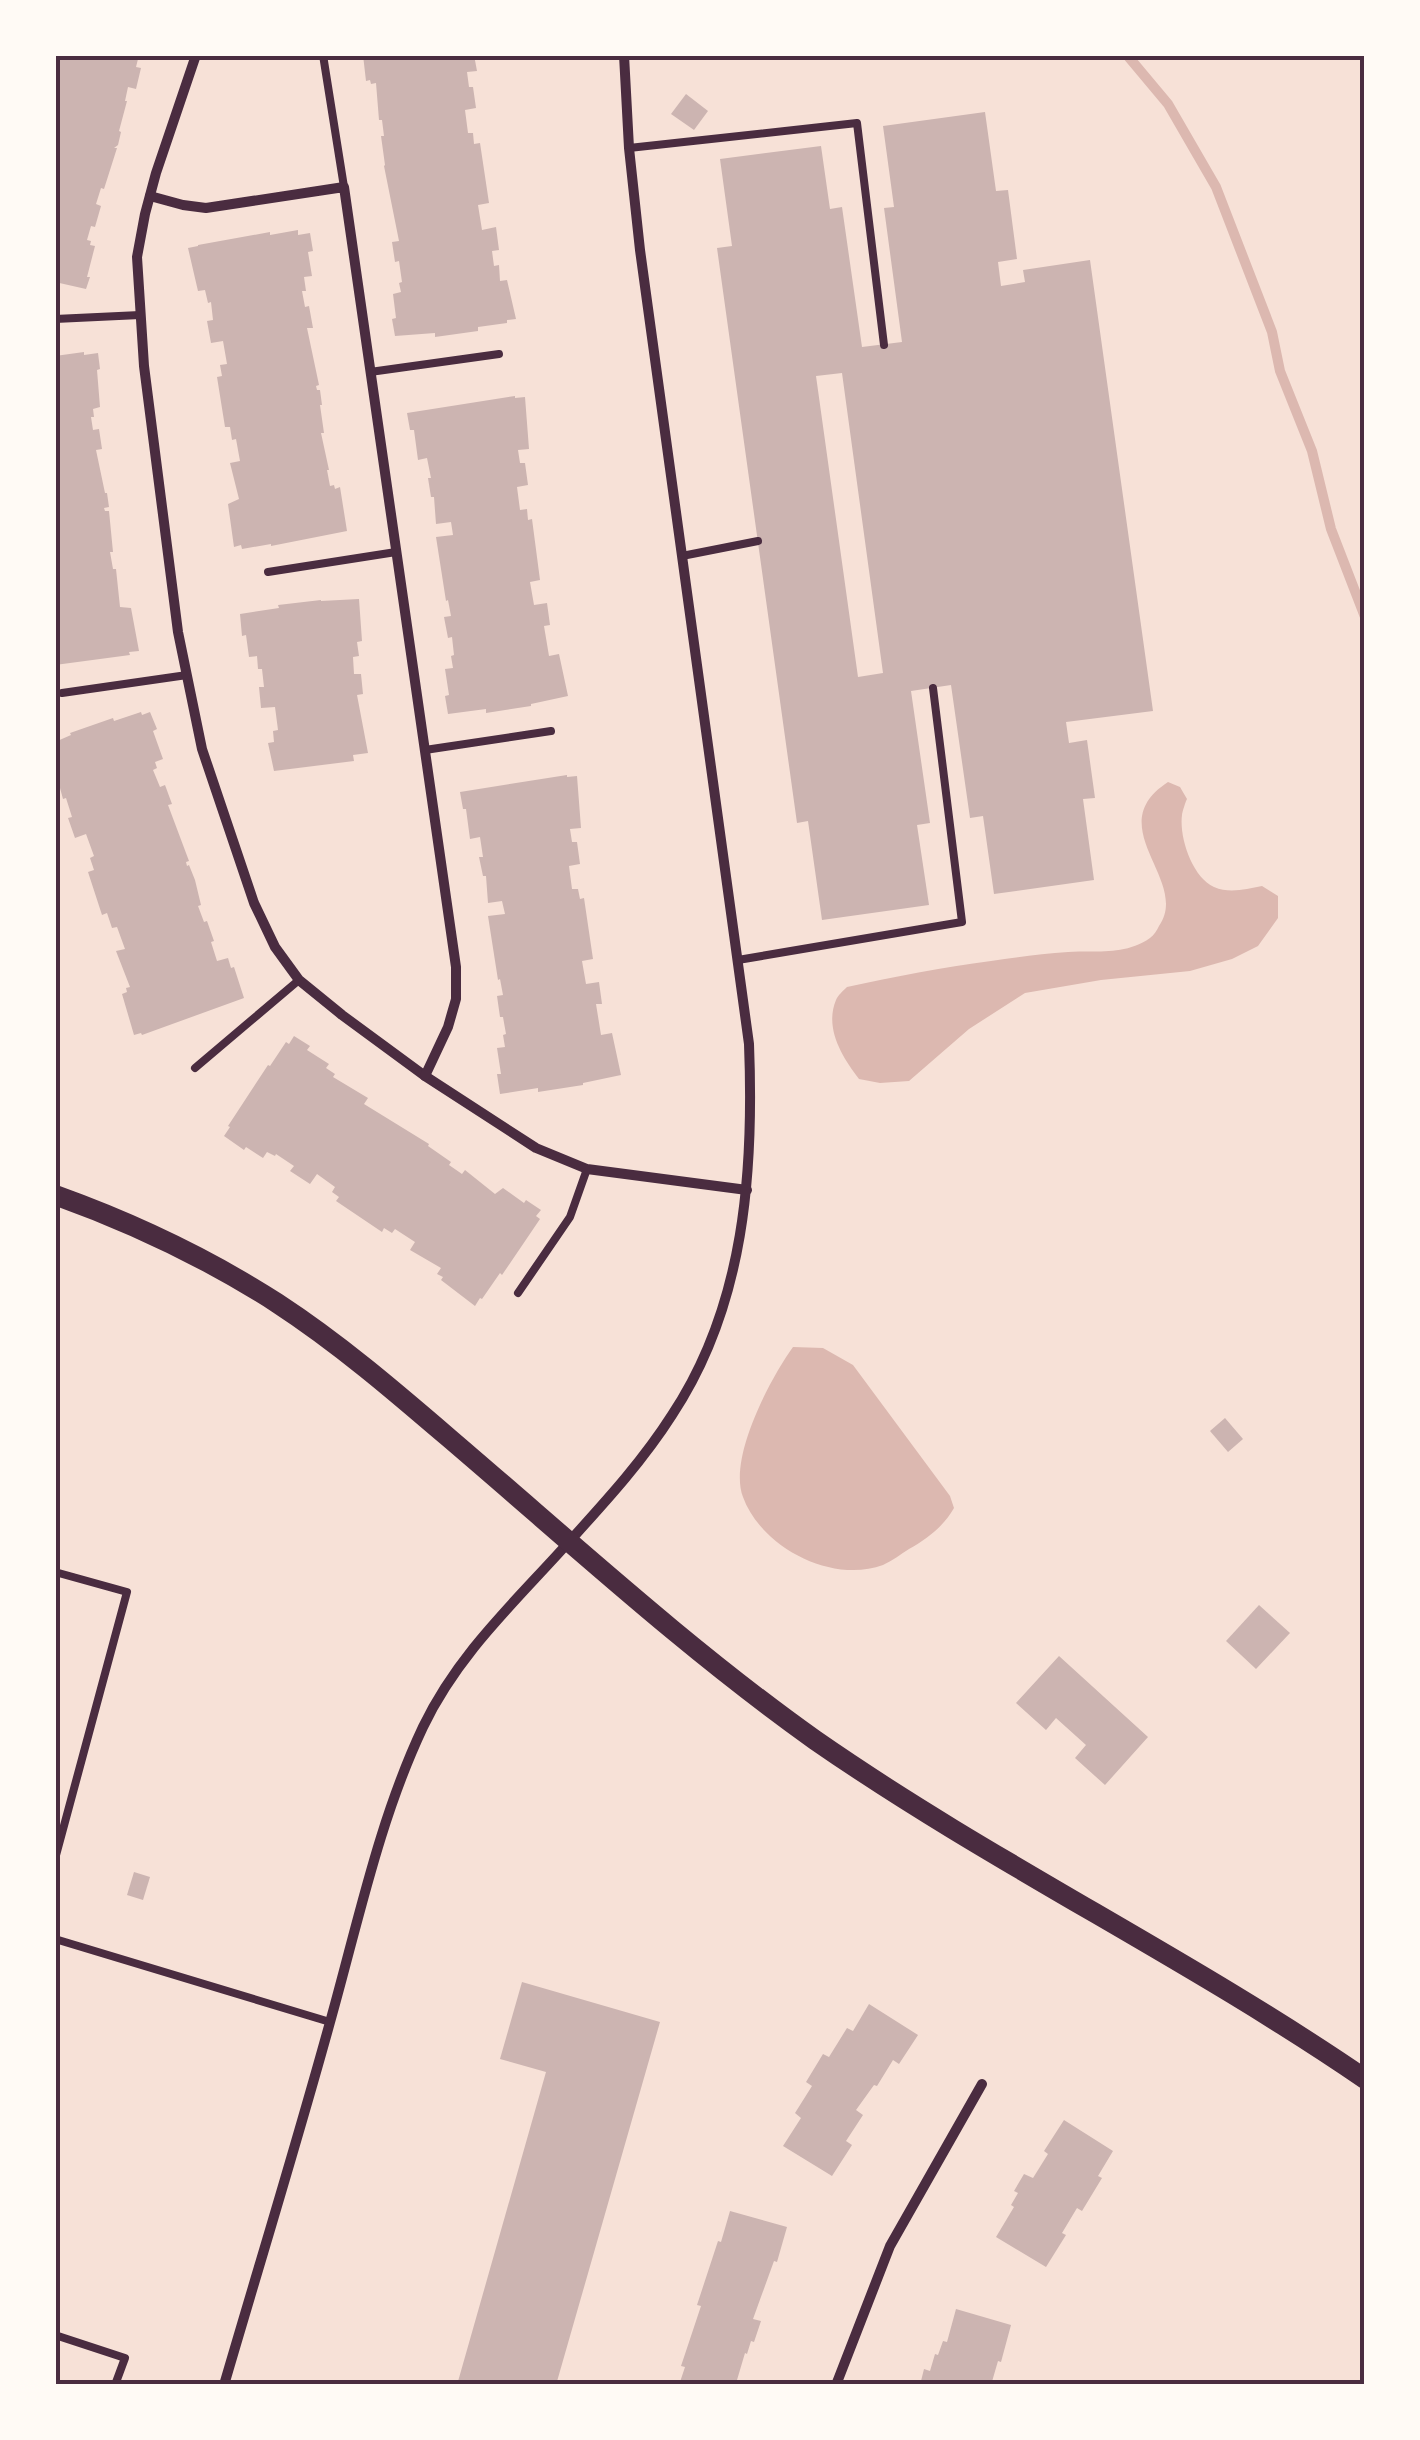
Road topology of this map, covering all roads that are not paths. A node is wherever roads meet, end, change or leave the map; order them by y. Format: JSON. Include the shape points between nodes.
{"nodes":[{"id":1,"x":196,"y":55,"type":"edge"},
{"id":2,"x":323,"y":55,"type":"edge"},
{"id":3,"x":624,"y":55,"type":"edge"},
{"id":4,"x":628,"y":148,"type":"junction"},
{"id":5,"x":344,"y":187,"type":"junction"},
{"id":6,"x":150,"y":196,"type":"junction"},
{"id":7,"x":140,"y":314,"type":"junction"},
{"id":8,"x":55,"y":318,"type":"edge"},
{"id":9,"x":884,"y":345,"type":"dead end"},
{"id":10,"x":499,"y":354,"type":"dead end"},
{"id":11,"x":370,"y":372,"type":"junction"},
{"id":12,"x":758,"y":540,"type":"dead end"},
{"id":13,"x":396,"y":552,"type":"junction"},
{"id":14,"x":682,"y":556,"type":"junction"},
{"id":15,"x":268,"y":572,"type":"dead end"},
{"id":16,"x":187,"y":675,"type":"junction"},
{"id":17,"x":933,"y":688,"type":"dead end"},
{"id":18,"x":62,"y":693,"type":"dead end"},
{"id":19,"x":551,"y":730,"type":"dead end"},
{"id":20,"x":425,"y":750,"type":"junction"},
{"id":21,"x":738,"y":960,"type":"junction"},
{"id":22,"x":299,"y":980,"type":"junction"},
{"id":23,"x":195,"y":1068,"type":"dead end"},
{"id":24,"x":425,"y":1076,"type":"junction"},
{"id":25,"x":587,"y":1169,"type":"junction"},
{"id":26,"x":747,"y":1190,"type":"junction"},
{"id":27,"x":55,"y":1195,"type":"edge"},
{"id":28,"x":518,"y":1293,"type":"dead end"},
{"id":29,"x":570,"y":1541,"type":"junction"},
{"id":30,"x":55,"y":1572,"type":"edge"},
{"id":31,"x":55,"y":1859,"type":"edge"},
{"id":32,"x":55,"y":1939,"type":"edge"},
{"id":33,"x":330,"y":2022,"type":"junction"},
{"id":34,"x":1365,"y":2078,"type":"edge"},
{"id":35,"x":982,"y":2084,"type":"dead end"},
{"id":36,"x":55,"y":2335,"type":"edge"},
{"id":37,"x":115,"y":2385,"type":"edge"},
{"id":38,"x":224,"y":2385,"type":"edge"},
{"id":39,"x":836,"y":2385,"type":"edge"}],
"edges":[{"from":1,"to":6,"type":"street"},
{"from":2,"to":5,"type":"lane"},
{"from":3,"to":4,"type":"street"},
{"from":4,"to":9,"type":"lane","via":[[857,123]]},
{"from":4,"to":14,"type":"street"},
{"from":5,"to":6,"type":"street","via":[[206,208]]},
{"from":5,"to":11,"type":"street"},
{"from":6,"to":7,"type":"street","via":[[137,257]]},
{"from":7,"to":8,"type":"lane"},
{"from":7,"to":16,"type":"street"},
{"from":10,"to":11,"type":"lane"},
{"from":11,"to":13,"type":"street"},
{"from":12,"to":14,"type":"lane"},
{"from":13,"to":15,"type":"lane"},
{"from":13,"to":20,"type":"street"},
{"from":14,"to":21,"type":"street"},
{"from":16,"to":18,"type":"lane"},
{"from":16,"to":22,"type":"street","via":[[202,749],[254,903]]},
{"from":17,"to":21,"type":"lane","via":[[962,922]]},
{"from":19,"to":20,"type":"lane"},
{"from":20,"to":24,"type":"street","via":[[456,999]]},
{"from":21,"to":26,"type":"street","via":[[752,1116]]},
{"from":22,"to":23,"type":"lane"},
{"from":22,"to":24,"type":"street"},
{"from":24,"to":25,"type":"street","via":[[536,1148]]},
{"from":25,"to":26,"type":"street"},
{"from":25,"to":28,"type":"lane","via":[[570,1217]]},
{"from":26,"to":29,"type":"street","via":[[725,1302],[697,1369],[635,1468]]},
{"from":27,"to":29,"type":"main road","via":[[144,1229],[278,1304],[392,1389]]},
{"from":29,"to":33,"type":"street","via":[[476,1642],[425,1724],[388,1816]]},
{"from":29,"to":34,"type":"main road","via":[[814,1739]]},
{"from":30,"to":31,"type":"lane","via":[[127,1592]]},
{"from":32,"to":33,"type":"lane"},
{"from":33,"to":38,"type":"street"},
{"from":35,"to":39,"type":"street","via":[[890,2246]]},
{"from":36,"to":37,"type":"lane","via":[[125,2358]]}]}
